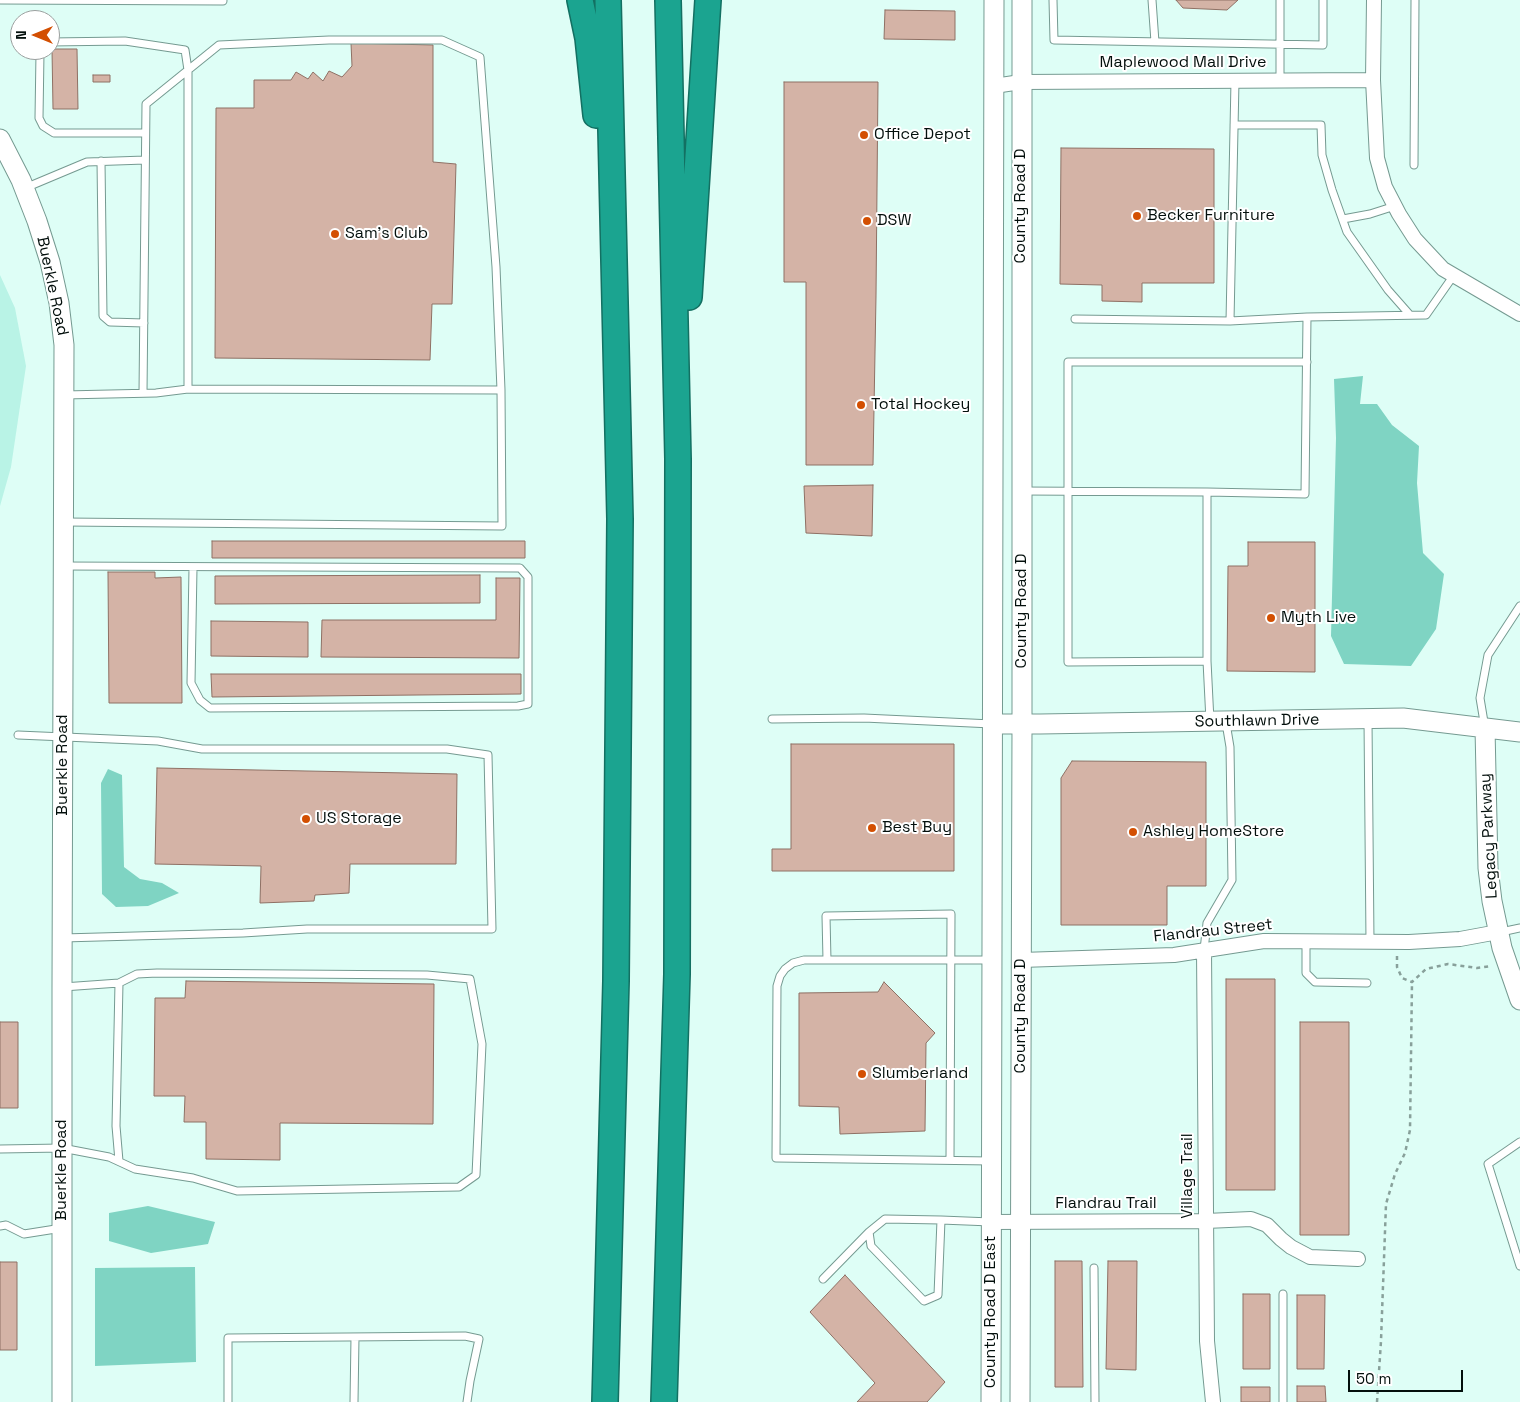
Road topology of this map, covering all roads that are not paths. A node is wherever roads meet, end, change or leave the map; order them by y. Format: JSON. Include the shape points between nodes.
{"nodes":[{"id":1,"x":0,"y":0,"type":"edge"},
{"id":2,"x":580,"y":0,"type":"edge"},
{"id":3,"x":608,"y":0,"type":"edge"},
{"id":4,"x":668,"y":0,"type":"edge"},
{"id":5,"x":708,"y":0,"type":"edge"},
{"id":6,"x":994,"y":0,"type":"edge"},
{"id":7,"x":1022,"y":0,"type":"edge"},
{"id":8,"x":1053,"y":0,"type":"edge"},
{"id":9,"x":1152,"y":0,"type":"edge"},
{"id":10,"x":1280,"y":0,"type":"edge"},
{"id":11,"x":1323,"y":0,"type":"edge"},
{"id":12,"x":1374,"y":0,"type":"edge"},
{"id":13,"x":1415,"y":0,"type":"edge"},
{"id":14,"x":223,"y":1,"type":"edge"},
{"id":15,"x":60,"y":42,"type":"edge"},
{"id":16,"x":1155,"y":42,"type":"junction"},
{"id":17,"x":1280,"y":44,"type":"junction"},
{"id":18,"x":41,"y":60,"type":"edge"},
{"id":19,"x":188,"y":70,"type":"junction"},
{"id":20,"x":1280,"y":80,"type":"junction"},
{"id":21,"x":1373,"y":80,"type":"junction"},
{"id":22,"x":1235,"y":81,"type":"junction"},
{"id":23,"x":1021,"y":82,"type":"junction"},
{"id":24,"x":994,"y":86,"type":"junction"},
{"id":25,"x":1234,"y":124,"type":"junction"},
{"id":26,"x":145,"y":133,"type":"junction"},
{"id":27,"x":0,"y":139,"type":"edge"},
{"id":28,"x":144,"y":160,"type":"junction"},
{"id":29,"x":101,"y":161,"type":"junction"},
{"id":30,"x":1414,"y":165,"type":"dead end"},
{"id":31,"x":24,"y":188,"type":"junction"},
{"id":32,"x":1395,"y":206,"type":"junction"},
{"id":33,"x":1343,"y":219,"type":"junction"},
{"id":34,"x":1454,"y":275,"type":"junction"},
{"id":35,"x":615,"y":297,"type":"junction"},
{"id":36,"x":1520,"y":314,"type":"edge"},
{"id":37,"x":1410,"y":315,"type":"junction"},
{"id":38,"x":1307,"y":317,"type":"junction"},
{"id":39,"x":1074,"y":319,"type":"dead end"},
{"id":40,"x":1230,"y":321,"type":"junction"},
{"id":41,"x":144,"y":323,"type":"junction"},
{"id":42,"x":1307,"y":362,"type":"junction"},
{"id":43,"x":188,"y":389,"type":"junction"},
{"id":44,"x":501,"y":390,"type":"junction"},
{"id":45,"x":143,"y":393,"type":"junction"},
{"id":46,"x":64,"y":396,"type":"junction"},
{"id":47,"x":678,"y":459,"type":"junction"},
{"id":48,"x":1022,"y":491,"type":"junction"},
{"id":49,"x":1068,"y":491,"type":"junction"},
{"id":50,"x":1207,"y":492,"type":"junction"},
{"id":51,"x":64,"y":522,"type":"junction"},
{"id":52,"x":64,"y":566,"type":"junction"},
{"id":53,"x":193,"y":568,"type":"junction"},
{"id":54,"x":1520,"y":606,"type":"edge"},
{"id":55,"x":1207,"y":661,"type":"junction"},
{"id":56,"x":772,"y":719,"type":"dead end"},
{"id":57,"x":1368,"y":719,"type":"junction"},
{"id":58,"x":1218,"y":722,"type":"junction"},
{"id":59,"x":993,"y":724,"type":"junction"},
{"id":60,"x":1022,"y":725,"type":"junction"},
{"id":61,"x":1485,"y":728,"type":"junction"},
{"id":62,"x":1520,"y":732,"type":"edge"},
{"id":63,"x":18,"y":736,"type":"dead end"},
{"id":64,"x":63,"y":737,"type":"junction"},
{"id":65,"x":1520,"y":928,"type":"edge"},
{"id":66,"x":1498,"y":932,"type":"junction"},
{"id":67,"x":62,"y":938,"type":"junction"},
{"id":68,"x":1306,"y":942,"type":"junction"},
{"id":69,"x":1370,"y":942,"type":"junction"},
{"id":70,"x":1204,"y":950,"type":"junction"},
{"id":71,"x":952,"y":959,"type":"junction"},
{"id":72,"x":827,"y":960,"type":"junction"},
{"id":73,"x":992,"y":960,"type":"junction"},
{"id":74,"x":1021,"y":960,"type":"junction"},
{"id":75,"x":119,"y":983,"type":"junction"},
{"id":76,"x":1367,"y":983,"type":"dead end"},
{"id":77,"x":62,"y":987,"type":"junction"},
{"id":78,"x":1520,"y":1000,"type":"edge"},
{"id":79,"x":1520,"y":1142,"type":"edge"},
{"id":80,"x":62,"y":1148,"type":"junction"},
{"id":81,"x":0,"y":1149,"type":"edge"},
{"id":82,"x":950,"y":1160,"type":"junction"},
{"id":83,"x":991,"y":1161,"type":"junction"},
{"id":84,"x":119,"y":1162,"type":"junction"},
{"id":85,"x":940,"y":1220,"type":"junction"},
{"id":86,"x":1206,"y":1221,"type":"junction"},
{"id":87,"x":991,"y":1222,"type":"junction"},
{"id":88,"x":1020,"y":1222,"type":"junction"},
{"id":89,"x":0,"y":1226,"type":"edge"},
{"id":90,"x":62,"y":1228,"type":"junction"},
{"id":91,"x":869,"y":1232,"type":"junction"},
{"id":92,"x":1358,"y":1259,"type":"dead end"},
{"id":93,"x":1520,"y":1266,"type":"edge"},
{"id":94,"x":1094,"y":1268,"type":"dead end"},
{"id":95,"x":823,"y":1279,"type":"dead end"},
{"id":96,"x":1283,"y":1294,"type":"dead end"},
{"id":97,"x":355,"y":1337,"type":"junction"},
{"id":98,"x":62,"y":1402,"type":"edge"},
{"id":99,"x":228,"y":1402,"type":"edge"},
{"id":100,"x":354,"y":1402,"type":"edge"},
{"id":101,"x":467,"y":1402,"type":"edge"},
{"id":102,"x":605,"y":1402,"type":"edge"},
{"id":103,"x":664,"y":1402,"type":"edge"},
{"id":104,"x":991,"y":1402,"type":"edge"},
{"id":105,"x":1020,"y":1402,"type":"edge"},
{"id":106,"x":1096,"y":1402,"type":"edge"},
{"id":107,"x":1213,"y":1402,"type":"edge"},
{"id":108,"x":1283,"y":1402,"type":"edge"}],
"edges":[{"from":1,"to":14,"type":"lane"},
{"from":2,"to":35,"type":"highway","via":[[588,38]]},
{"from":3,"to":35,"type":"highway"},
{"from":4,"to":47,"type":"highway"},
{"from":5,"to":47,"type":"highway"},
{"from":6,"to":24,"type":"street","name":"County Road D"},
{"from":7,"to":23,"type":"street","name":"County Road D"},
{"from":8,"to":16,"type":"lane","via":[[1054,40]]},
{"from":9,"to":16,"type":"lane"},
{"from":10,"to":17,"type":"lane"},
{"from":11,"to":17,"type":"lane","via":[[1323,45]]},
{"from":12,"to":21,"type":"street"},
{"from":13,"to":30,"type":"lane"},
{"from":15,"to":19,"type":"lane","via":[[125,41],[186,50]]},
{"from":16,"to":17,"type":"lane"},
{"from":17,"to":20,"type":"lane"},
{"from":18,"to":26,"type":"lane","via":[[39,118],[43,126],[54,133]]},
{"from":19,"to":26,"type":"lane","via":[[146,104]]},
{"from":19,"to":43,"type":"lane"},
{"from":19,"to":44,"type":"lane","via":[[219,45],[442,40],[480,57],[496,266]]},
{"from":20,"to":21,"type":"street","name":"Maplewood Mall Drive"},
{"from":20,"to":22,"type":"street","name":"Maplewood Mall Drive"},
{"from":21,"to":32,"type":"street","via":[[1377,158],[1385,187]]},
{"from":22,"to":23,"type":"street","name":"Maplewood Mall Drive"},
{"from":22,"to":25,"type":"lane"},
{"from":23,"to":24,"type":"street","name":"Maplewood Mall Drive"},
{"from":23,"to":48,"type":"street","name":"County Road D"},
{"from":24,"to":59,"type":"street","name":"County Road D"},
{"from":25,"to":33,"type":"lane","via":[[1321,125],[1322,155]]},
{"from":25,"to":40,"type":"lane"},
{"from":26,"to":28,"type":"lane"},
{"from":27,"to":31,"type":"street","name":"Buerkle Road"},
{"from":28,"to":29,"type":"lane"},
{"from":28,"to":41,"type":"lane"},
{"from":29,"to":31,"type":"lane","via":[[87,162]]},
{"from":29,"to":41,"type":"lane","via":[[103,316],[110,322]]},
{"from":31,"to":46,"type":"street","name":"Buerkle Road","via":[[50,262],[59,303],[64,345]]},
{"from":32,"to":33,"type":"lane"},
{"from":32,"to":34,"type":"street","via":[[1415,239],[1443,269]]},
{"from":33,"to":37,"type":"lane","via":[[1347,232]]},
{"from":34,"to":36,"type":"street"},
{"from":34,"to":37,"type":"lane","via":[[1426,316]]},
{"from":35,"to":102,"type":"highway","via":[[620,519],[616,962]]},
{"from":37,"to":38,"type":"lane"},
{"from":38,"to":40,"type":"lane"},
{"from":38,"to":42,"type":"lane"},
{"from":39,"to":40,"type":"lane"},
{"from":41,"to":45,"type":"lane"},
{"from":42,"to":49,"type":"lane","via":[[1068,362]]},
{"from":42,"to":50,"type":"lane","via":[[1305,494]]},
{"from":43,"to":44,"type":"lane"},
{"from":43,"to":45,"type":"lane"},
{"from":44,"to":51,"type":"lane","via":[[502,526]]},
{"from":45,"to":46,"type":"lane"},
{"from":46,"to":51,"type":"street","name":"Buerkle Road"},
{"from":47,"to":103,"type":"highway","via":[[677,974]]},
{"from":48,"to":49,"type":"lane"},
{"from":48,"to":60,"type":"street","name":"County Road D"},
{"from":49,"to":50,"type":"lane"},
{"from":49,"to":55,"type":"lane","via":[[1068,662]]},
{"from":50,"to":55,"type":"lane"},
{"from":51,"to":52,"type":"street","name":"Buerkle Road"},
{"from":52,"to":53,"type":"lane"},
{"from":52,"to":64,"type":"street","name":"Buerkle Road"},
{"from":53,"to":53,"type":"lane","via":[[520,568],[528,577],[528,704],[210,708],[200,700],[191,683]]},
{"from":54,"to":61,"type":"lane","via":[[1488,655],[1480,698]]},
{"from":55,"to":58,"type":"lane"},
{"from":56,"to":59,"type":"lane","via":[[864,718]]},
{"from":57,"to":58,"type":"street","name":"Southlawn Drive"},
{"from":57,"to":61,"type":"street","name":"Southlawn Drive","via":[[1418,719]]},
{"from":57,"to":69,"type":"lane"},
{"from":58,"to":60,"type":"street","name":"Southlawn Drive"},
{"from":58,"to":70,"type":"lane","via":[[1230,748],[1232,880],[1207,923]]},
{"from":59,"to":60,"type":"street","name":"Southlawn Drive"},
{"from":59,"to":73,"type":"street","name":"County Road D"},
{"from":60,"to":74,"type":"street","name":"County Road D"},
{"from":61,"to":62,"type":"street","name":"Southlawn Drive"},
{"from":61,"to":66,"type":"street","name":"Legacy Parkway","via":[[1488,868]]},
{"from":63,"to":64,"type":"lane"},
{"from":64,"to":67,"type":"street","name":"Buerkle Road"},
{"from":64,"to":67,"type":"lane","via":[[158,741],[202,749],[447,749],[488,754],[492,929],[307,929]]},
{"from":65,"to":66,"type":"lane"},
{"from":66,"to":69,"type":"street","name":"Flandrau Street","via":[[1453,939]]},
{"from":66,"to":78,"type":"street","name":"Legacy Parkway"},
{"from":67,"to":77,"type":"street","name":"Buerkle Road"},
{"from":68,"to":69,"type":"street","name":"Flandrau Street"},
{"from":68,"to":70,"type":"street","name":"Flandrau Street","via":[[1264,941]]},
{"from":68,"to":76,"type":"lane","via":[[1306,973],[1315,982]]},
{"from":70,"to":74,"type":"street","name":"Flandrau Street","via":[[1174,955]]},
{"from":70,"to":86,"type":"street","name":"Village Trail"},
{"from":71,"to":72,"type":"lane"},
{"from":71,"to":72,"type":"lane","via":[[951,914],[826,916]]},
{"from":71,"to":73,"type":"lane"},
{"from":71,"to":82,"type":"lane"},
{"from":72,"to":82,"type":"lane","via":[[793,963],[780,976],[777,986],[776,1158]]},
{"from":73,"to":83,"type":"street","name":"County Road D"},
{"from":74,"to":88,"type":"street","name":"County Road D"},
{"from":75,"to":77,"type":"lane"},
{"from":75,"to":84,"type":"lane","via":[[116,1126]]},
{"from":75,"to":84,"type":"lane","via":[[137,974],[157,973],[427,975],[470,979],[482,1044],[476,1175],[459,1187],[237,1191],[193,1178],[135,1169]]},
{"from":77,"to":80,"type":"street","name":"Buerkle Road"},
{"from":79,"to":93,"type":"lane","via":[[1488,1164]]},
{"from":80,"to":81,"type":"lane"},
{"from":80,"to":84,"type":"lane"},
{"from":80,"to":90,"type":"street","name":"Buerkle Road"},
{"from":82,"to":83,"type":"lane"},
{"from":83,"to":87,"type":"street","name":"County Road D"},
{"from":85,"to":87,"type":"lane"},
{"from":85,"to":91,"type":"lane","via":[[885,1219]]},
{"from":85,"to":91,"type":"lane","via":[[938,1295],[924,1302],[871,1246]]},
{"from":86,"to":88,"type":"street","name":"Flandrau Trail"},
{"from":86,"to":92,"type":"street","name":"Flandrau Trail","via":[[1256,1220],[1270,1227],[1291,1247],[1310,1256]]},
{"from":86,"to":107,"type":"street","name":"Village Trail","via":[[1206,1341]]},
{"from":87,"to":88,"type":"street","name":"Flandrau Trail"},
{"from":87,"to":104,"type":"street","name":"County Road D East"},
{"from":88,"to":105,"type":"street","name":"County Road D East"},
{"from":89,"to":90,"type":"lane","via":[[24,1234]]},
{"from":90,"to":98,"type":"street","name":"Buerkle Road"},
{"from":91,"to":95,"type":"lane"},
{"from":94,"to":106,"type":"lane"},
{"from":96,"to":108,"type":"lane"},
{"from":97,"to":99,"type":"lane","via":[[228,1338]]},
{"from":97,"to":100,"type":"lane"},
{"from":97,"to":101,"type":"lane","via":[[465,1336],[479,1339]]}]}
